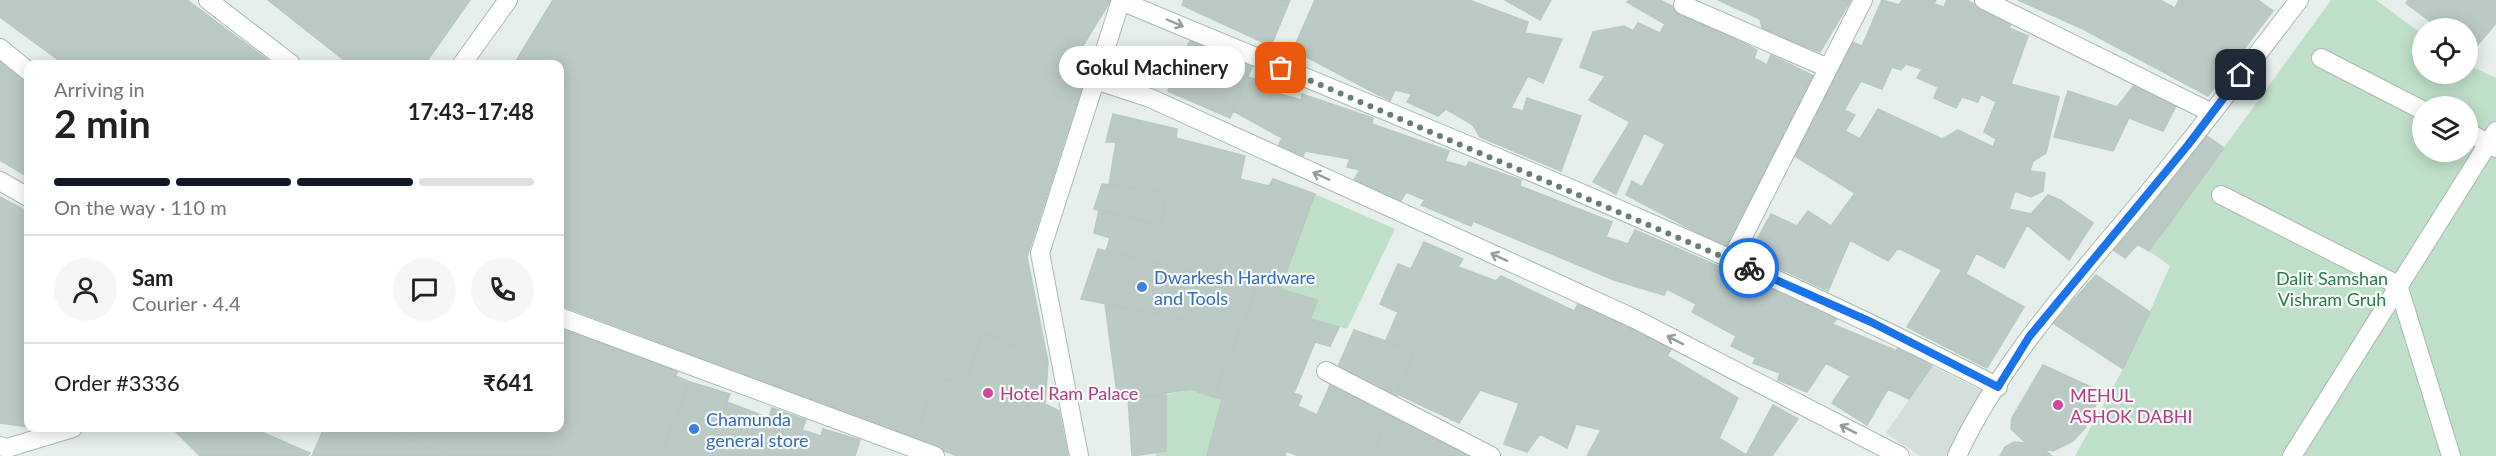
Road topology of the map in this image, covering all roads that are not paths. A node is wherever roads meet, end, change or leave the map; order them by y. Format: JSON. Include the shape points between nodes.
{"nodes":[{"id":1,"x":208,"y":0,"type":"edge"},
{"id":2,"x":508,"y":0,"type":"edge"},
{"id":3,"x":1121,"y":0,"type":"edge"},
{"id":4,"x":1863,"y":0,"type":"edge"},
{"id":5,"x":1983,"y":0,"type":"edge"},
{"id":6,"x":2299,"y":0,"type":"edge"},
{"id":7,"x":1683,"y":5,"type":"dead end"},
{"id":8,"x":0,"y":48,"type":"edge"},
{"id":9,"x":2321,"y":58,"type":"dead end"},
{"id":10,"x":286,"y":60,"type":"edge"},
{"id":11,"x":465,"y":60,"type":"edge"},
{"id":12,"x":24,"y":68,"type":"edge"},
{"id":13,"x":1828,"y":68,"type":"junction"},
{"id":14,"x":1095,"y":80,"type":"junction"},
{"id":15,"x":2412,"y":105,"type":"edge"},
{"id":16,"x":2212,"y":113,"type":"junction"},
{"id":17,"x":2478,"y":135,"type":"edge"},
{"id":18,"x":2493,"y":140,"type":"edge"},
{"id":19,"x":0,"y":181,"type":"edge"},
{"id":20,"x":24,"y":195,"type":"edge"},
{"id":21,"x":2221,"y":195,"type":"dead end"},
{"id":22,"x":1731,"y":260,"type":"junction"},
{"id":23,"x":2398,"y":285,"type":"junction"},
{"id":24,"x":564,"y":318,"type":"edge"},
{"id":25,"x":1326,"y":371,"type":"dead end"},
{"id":26,"x":1998,"y":387,"type":"junction"},
{"id":27,"x":61,"y":432,"type":"edge"},
{"id":28,"x":6,"y":450,"type":"edge"},
{"id":29,"x":935,"y":456,"type":"edge"},
{"id":30,"x":1079,"y":456,"type":"edge"},
{"id":31,"x":1491,"y":456,"type":"edge"},
{"id":32,"x":1900,"y":456,"type":"edge"},
{"id":33,"x":1958,"y":456,"type":"edge"},
{"id":34,"x":2292,"y":456,"type":"edge"},
{"id":35,"x":2451,"y":456,"type":"edge"}],
"edges":[{"from":1,"to":10,"type":"street"},
{"from":2,"to":11,"type":"street"},
{"from":3,"to":14,"type":"street"},
{"from":3,"to":22,"type":"street","one_way":true},
{"from":4,"to":13,"type":"street"},
{"from":5,"to":16,"type":"street"},
{"from":6,"to":16,"type":"street"},
{"from":7,"to":13,"type":"street"},
{"from":8,"to":12,"type":"street"},
{"from":9,"to":15,"type":"street"},
{"from":13,"to":22,"type":"street"},
{"from":14,"to":30,"type":"street","via":[[1040,253]]},
{"from":32,"to":14,"type":"street","one_way":true,"via":[[1633,318],[1150,98]]},
{"from":16,"to":26,"type":"street","via":[[2029,337]]},
{"from":17,"to":18,"type":"street"},
{"from":18,"to":23,"type":"street"},
{"from":19,"to":20,"type":"street"},
{"from":21,"to":23,"type":"street"},
{"from":22,"to":26,"type":"street","via":[[1871,322]]},
{"from":23,"to":34,"type":"street"},
{"from":23,"to":35,"type":"street"},
{"from":24,"to":29,"type":"street"},
{"from":25,"to":31,"type":"street"},
{"from":26,"to":33,"type":"street"},
{"from":27,"to":28,"type":"street"}]}
